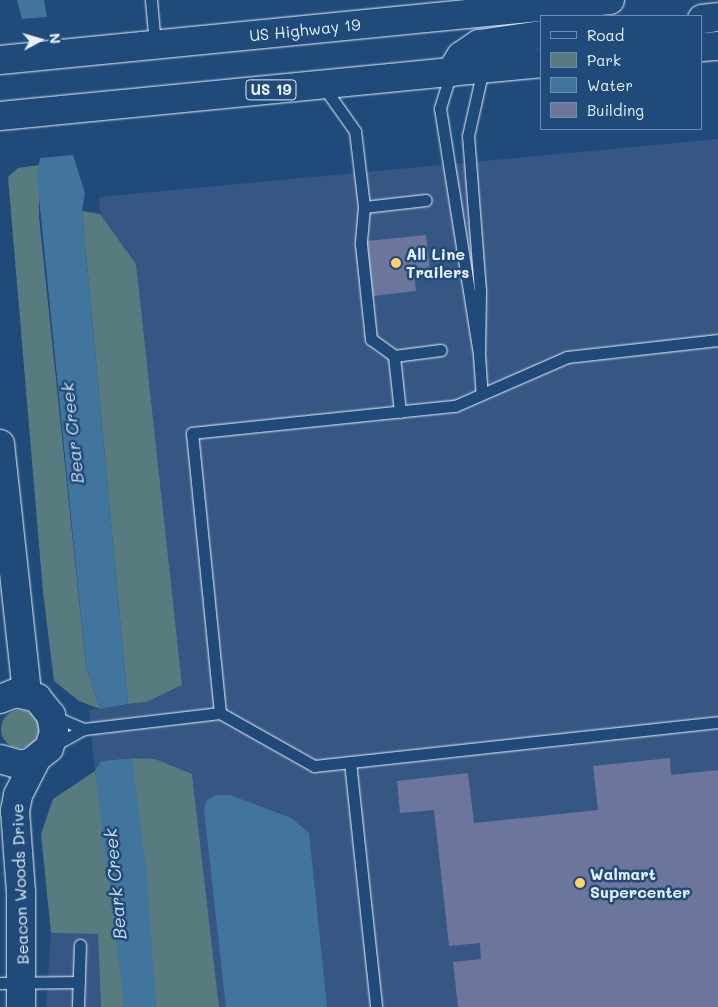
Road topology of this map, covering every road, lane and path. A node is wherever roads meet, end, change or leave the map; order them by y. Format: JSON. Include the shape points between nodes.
{"nodes":[{"id":1,"x":151,"y":0,"type":"edge"},
{"id":2,"x":607,"y":0,"type":"edge"},
{"id":3,"x":490,"y":6,"type":"edge"},
{"id":4,"x":718,"y":17,"type":"edge"},
{"id":5,"x":703,"y":19,"type":"edge"},
{"id":6,"x":540,"y":35,"type":"edge"},
{"id":7,"x":155,"y":45,"type":"junction"},
{"id":8,"x":718,"y":46,"type":"edge"},
{"id":9,"x":703,"y":47,"type":"edge"},
{"id":10,"x":0,"y":60,"type":"edge"},
{"id":11,"x":540,"y":63,"type":"edge"},
{"id":12,"x":483,"y":69,"type":"junction"},
{"id":13,"x":451,"y":72,"type":"junction"},
{"id":14,"x":322,"y":84,"type":"junction"},
{"id":15,"x":0,"y":116,"type":"edge"},
{"id":16,"x":426,"y":200,"type":"dead end"},
{"id":17,"x":364,"y":207,"type":"junction"},
{"id":18,"x":718,"y":340,"type":"edge"},
{"id":19,"x":441,"y":350,"type":"dead end"},
{"id":20,"x":479,"y":355,"type":"junction"},
{"id":21,"x":394,"y":356,"type":"junction"},
{"id":22,"x":482,"y":394,"type":"junction"},
{"id":23,"x":400,"y":412,"type":"junction"},
{"id":24,"x":0,"y":444,"type":"edge"},
{"id":25,"x":6,"y":569,"type":"edge"},
{"id":26,"x":27,"y":694,"type":"junction"},
{"id":27,"x":0,"y":700,"type":"edge"},
{"id":28,"x":220,"y":713,"type":"junction"},
{"id":29,"x":51,"y":715,"type":"junction"},
{"id":30,"x":718,"y":722,"type":"edge"},
{"id":31,"x":84,"y":729,"type":"junction"},
{"id":32,"x":42,"y":754,"type":"junction"},
{"id":33,"x":0,"y":759,"type":"edge"},
{"id":34,"x":350,"y":762,"type":"junction"},
{"id":35,"x":9,"y":854,"type":"edge"},
{"id":36,"x":80,"y":945,"type":"dead end"},
{"id":37,"x":79,"y":982,"type":"junction"},
{"id":38,"x":15,"y":990,"type":"edge"},
{"id":39,"x":78,"y":1007,"type":"edge"},
{"id":40,"x":376,"y":1007,"type":"edge"}],
"edges":[{"from":1,"to":7,"type":"lane"},
{"from":2,"to":3,"type":"main road","name":"US Highway 19"},
{"from":3,"to":7,"type":"main road","name":"US Highway 19"},
{"from":4,"to":5,"type":"main road"},
{"from":6,"to":13,"type":"main road","via":[[479,44],[461,56]]},
{"from":7,"to":10,"type":"main road","name":"US Highway 19"},
{"from":8,"to":9,"type":"main road"},
{"from":11,"to":12,"type":"main road","number":"US 19"},
{"from":12,"to":13,"type":"main road","number":"US 19"},
{"from":12,"to":20,"type":"lane","via":[[468,136],[480,291]]},
{"from":13,"to":14,"type":"main road","number":"US 19"},
{"from":13,"to":20,"type":"lane","via":[[440,108]]},
{"from":14,"to":15,"type":"main road","number":"US 19"},
{"from":14,"to":17,"type":"lane","via":[[355,131]]},
{"from":16,"to":17,"type":"lane"},
{"from":17,"to":21,"type":"lane","via":[[361,244],[371,339]]},
{"from":18,"to":22,"type":"lane","via":[[567,357]]},
{"from":19,"to":21,"type":"lane"},
{"from":20,"to":22,"type":"lane"},
{"from":21,"to":23,"type":"lane"},
{"from":22,"to":23,"type":"lane","via":[[454,406]]},
{"from":23,"to":28,"type":"lane","via":[[192,433]]},
{"from":24,"to":25,"type":"main road"},
{"from":25,"to":26,"type":"main road"},
{"from":26,"to":27,"type":"main road"},
{"from":26,"to":29,"type":"main road","via":[[37,698]]},
{"from":28,"to":31,"type":"lane"},
{"from":28,"to":34,"type":"lane","via":[[314,766]]},
{"from":29,"to":31,"type":"lane"},
{"from":29,"to":32,"type":"main road","name":"Beacon Woods Drive","via":[[54,732]]},
{"from":30,"to":34,"type":"lane"},
{"from":31,"to":32,"type":"lane"},
{"from":32,"to":33,"type":"main road","via":[[21,765]]},
{"from":32,"to":35,"type":"main road","name":"Beacon Woods Drive","via":[[18,795]]},
{"from":34,"to":40,"type":"lane"},
{"from":35,"to":38,"type":"main road","name":"Beacon Woods Drive"},
{"from":36,"to":37,"type":"lane"},
{"from":37,"to":38,"type":"lane"},
{"from":37,"to":39,"type":"lane"}]}
